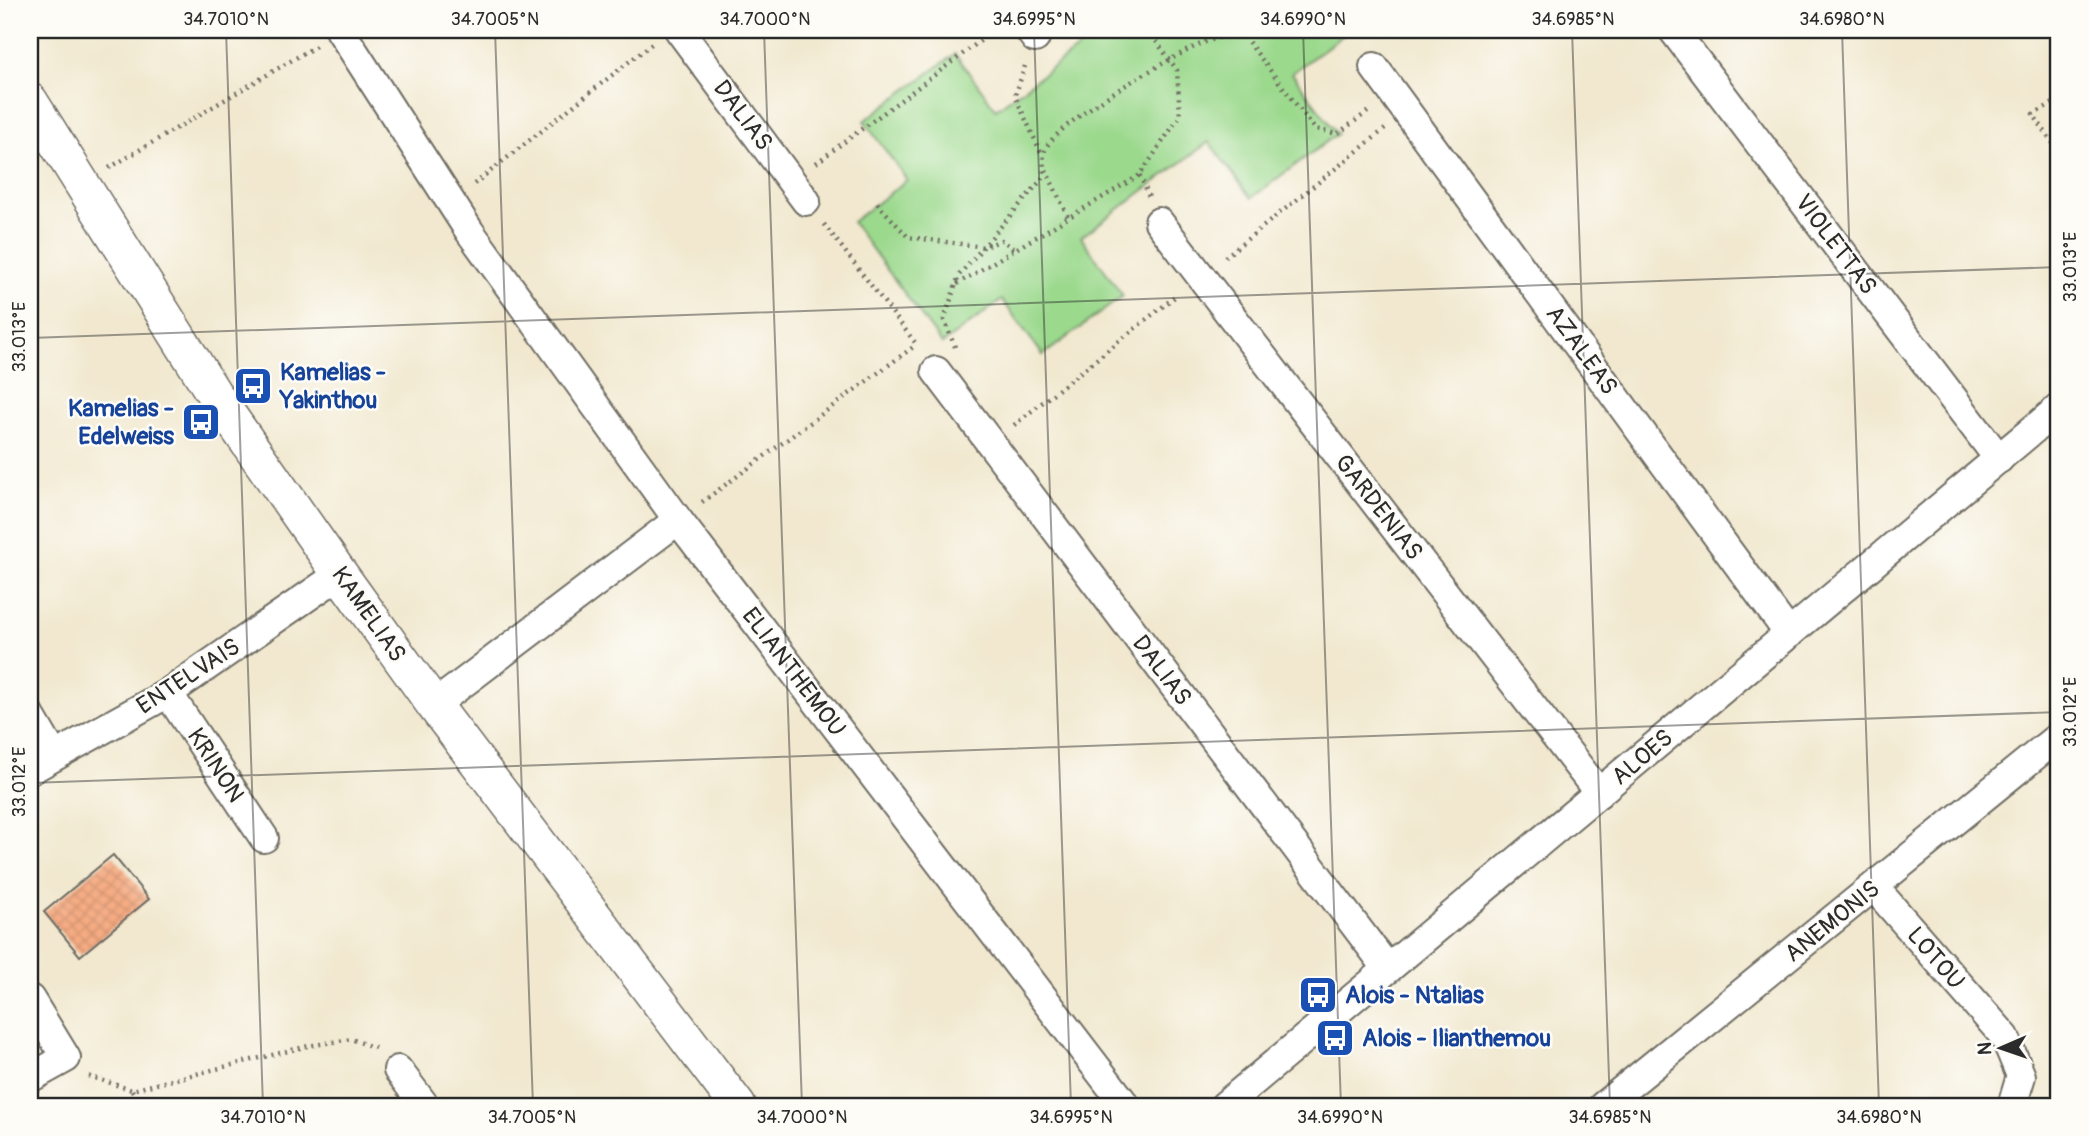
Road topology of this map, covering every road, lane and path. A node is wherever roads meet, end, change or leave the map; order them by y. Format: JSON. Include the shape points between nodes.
{"nodes":[{"id":1,"x":340,"y":30,"type":"edge"},
{"id":2,"x":995,"y":30,"type":"edge"},
{"id":3,"x":1148,"y":30,"type":"edge"},
{"id":4,"x":1240,"y":30,"type":"edge"},
{"id":5,"x":1673,"y":30,"type":"edge"},
{"id":6,"x":669,"y":34,"type":"edge"},
{"id":7,"x":1032,"y":34,"type":"edge"},
{"id":8,"x":1171,"y":61,"type":"junction"},
{"id":9,"x":1374,"y":66,"type":"dead end"},
{"id":10,"x":1394,"y":93,"type":"junction"},
{"id":11,"x":2059,"y":100,"type":"edge"},
{"id":12,"x":30,"y":101,"type":"edge"},
{"id":13,"x":2059,"y":152,"type":"edge"},
{"id":14,"x":1042,"y":156,"type":"junction"},
{"id":15,"x":1046,"y":168,"type":"junction"},
{"id":16,"x":117,"y":179,"type":"dead end"},
{"id":17,"x":799,"y":191,"type":"junction"},
{"id":18,"x":451,"y":202,"type":"junction"},
{"id":19,"x":877,"y":203,"type":"dead end"},
{"id":20,"x":1068,"y":217,"type":"junction"},
{"id":21,"x":1159,"y":222,"type":"dead end"},
{"id":22,"x":984,"y":247,"type":"junction"},
{"id":23,"x":1014,"y":249,"type":"junction"},
{"id":24,"x":956,"y":284,"type":"junction"},
{"id":25,"x":916,"y":345,"type":"junction"},
{"id":26,"x":933,"y":367,"type":"junction"},
{"id":27,"x":2059,"y":408,"type":"edge"},
{"id":28,"x":2000,"y":459,"type":"junction"},
{"id":29,"x":678,"y":520,"type":"junction"},
{"id":30,"x":340,"y":574,"type":"junction"},
{"id":31,"x":1789,"y":634,"type":"junction"},
{"id":32,"x":168,"y":693,"type":"junction"},
{"id":33,"x":433,"y":705,"type":"junction"},
{"id":34,"x":30,"y":715,"type":"edge"},
{"id":35,"x":2059,"y":736,"type":"edge"},
{"id":36,"x":54,"y":756,"type":"junction"},
{"id":37,"x":30,"y":770,"type":"edge"},
{"id":38,"x":1599,"y":793,"type":"junction"},
{"id":39,"x":264,"y":838,"type":"dead end"},
{"id":40,"x":1874,"y":887,"type":"junction"},
{"id":41,"x":1388,"y":969,"type":"junction"},
{"id":42,"x":30,"y":999,"type":"edge"},
{"id":43,"x":66,"y":1058,"type":"junction"},
{"id":44,"x":398,"y":1070,"type":"joint"},
{"id":45,"x":30,"y":1078,"type":"edge"},
{"id":46,"x":132,"y":1090,"type":"junction"},
{"id":47,"x":142,"y":1106,"type":"edge"},
{"id":48,"x":425,"y":1106,"type":"edge"},
{"id":49,"x":738,"y":1106,"type":"edge"},
{"id":50,"x":1126,"y":1106,"type":"edge"},
{"id":51,"x":1224,"y":1106,"type":"edge"},
{"id":52,"x":1603,"y":1106,"type":"edge"},
{"id":53,"x":2012,"y":1106,"type":"edge"}],
"edges":[{"from":1,"to":16,"type":"path","via":[[109,168]]},
{"from":1,"to":18,"type":"street","name":"ELIANTHEMOU"},
{"from":2,"to":17,"type":"path"},
{"from":3,"to":8,"type":"path"},
{"from":4,"to":8,"type":"path"},
{"from":4,"to":10,"type":"path","via":[[1315,129],[1337,134]]},
{"from":5,"to":28,"type":"street","name":"VIOLETTAS"},
{"from":6,"to":17,"type":"street","name":"DALIAS"},
{"from":6,"to":18,"type":"path"},
{"from":7,"to":14,"type":"path","via":[[1015,96]]},
{"from":8,"to":14,"type":"path","via":[[1076,118],[1047,145]]},
{"from":8,"to":20,"type":"path","via":[[1177,70],[1180,116],[1164,141],[1140,175]]},
{"from":9,"to":10,"type":"street","name":"AZALEAS"},
{"from":10,"to":31,"type":"street","name":"AZALEAS"},
{"from":11,"to":13,"type":"path","via":[[2033,114]]},
{"from":12,"to":30,"type":"street","name":"KAMELIAS","via":[[214,394]]},
{"from":14,"to":15,"type":"path"},
{"from":15,"to":20,"type":"path"},
{"from":15,"to":22,"type":"path","via":[[1042,179]]},
{"from":17,"to":25,"type":"path"},
{"from":18,"to":29,"type":"street","name":"ELIANTHEMOU"},
{"from":19,"to":22,"type":"path","via":[[908,237]]},
{"from":20,"to":23,"type":"path"},
{"from":21,"to":38,"type":"street","name":"GARDENIAS"},
{"from":22,"to":23,"type":"path","via":[[1002,240]]},
{"from":22,"to":24,"type":"path"},
{"from":23,"to":24,"type":"path"},
{"from":24,"to":26,"type":"path","via":[[944,320],[955,347]]},
{"from":25,"to":26,"type":"path"},
{"from":25,"to":29,"type":"path"},
{"from":26,"to":41,"type":"street","name":"DALIAS"},
{"from":27,"to":28,"type":"street","name":"ALOES"},
{"from":28,"to":31,"type":"street","name":"ALOES"},
{"from":29,"to":33,"type":"street"},
{"from":29,"to":50,"type":"street","name":"ELIANTHEMOU"},
{"from":30,"to":32,"type":"street","name":"ENTELVAIS"},
{"from":30,"to":33,"type":"street","name":"KAMELIAS"},
{"from":31,"to":38,"type":"street","name":"ALOES"},
{"from":32,"to":36,"type":"street","name":"ENTELVAIS"},
{"from":32,"to":39,"type":"street","name":"KRINON"},
{"from":33,"to":49,"type":"street","name":"KAMELIAS"},
{"from":34,"to":36,"type":"street"},
{"from":35,"to":40,"type":"street","name":"ANEMONIS"},
{"from":36,"to":37,"type":"street","name":"ENTELVAIS"},
{"from":38,"to":41,"type":"street","name":"ALOES"},
{"from":40,"to":52,"type":"street","name":"ANEMONIS"},
{"from":40,"to":53,"type":"street","name":"LOTOU","via":[[2005,1037],[2021,1076]]},
{"from":41,"to":51,"type":"street","name":"ALOES"},
{"from":42,"to":43,"type":"street"},
{"from":43,"to":45,"type":"street"},
{"from":43,"to":46,"type":"path","via":[[95,1081]]},
{"from":44,"to":46,"type":"path","via":[[378,1049],[351,1039]]},
{"from":44,"to":48,"type":"street"},
{"from":46,"to":47,"type":"path"}]}
